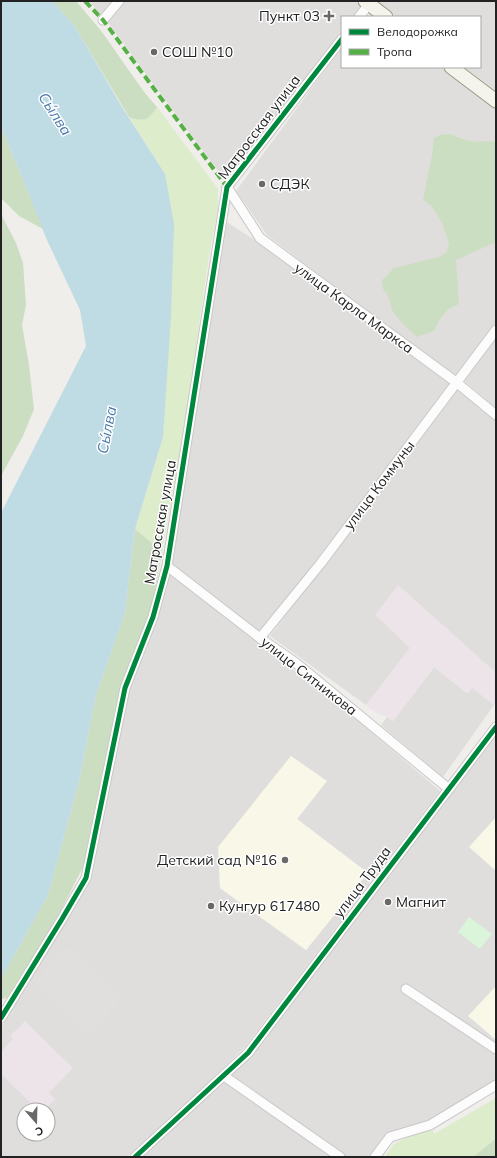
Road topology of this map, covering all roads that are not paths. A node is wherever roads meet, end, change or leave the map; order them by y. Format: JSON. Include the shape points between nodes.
{"nodes":[{"id":1,"x":119,"y":1,"type":"edge"},
{"id":2,"x":367,"y":2,"type":"edge"},
{"id":3,"x":360,"y":16,"type":"edge"},
{"id":4,"x":385,"y":16,"type":"edge"},
{"id":5,"x":103,"y":20,"type":"dead end"},
{"id":6,"x":341,"y":40,"type":"edge"},
{"id":7,"x":452,"y":68,"type":"edge"},
{"id":8,"x":496,"y":101,"type":"edge"},
{"id":9,"x":227,"y":187,"type":"junction"},
{"id":10,"x":496,"y":330,"type":"edge"},
{"id":11,"x":456,"y":382,"type":"junction"},
{"id":12,"x":496,"y":415,"type":"edge"},
{"id":13,"x":167,"y":566,"type":"junction"},
{"id":14,"x":260,"y":638,"type":"junction"},
{"id":15,"x":496,"y":727,"type":"edge"},
{"id":16,"x":449,"y":789,"type":"junction"},
{"id":17,"x":406,"y":989,"type":"dead end"},
{"id":18,"x":1,"y":1018,"type":"edge"},
{"id":19,"x":496,"y":1049,"type":"edge"},
{"id":20,"x":224,"y":1076,"type":"junction"},
{"id":21,"x":496,"y":1086,"type":"edge"},
{"id":22,"x":135,"y":1157,"type":"edge"},
{"id":23,"x":340,"y":1157,"type":"edge"},
{"id":24,"x":375,"y":1157,"type":"edge"}],
"edges":[{"from":1,"to":5,"type":"street"},
{"from":2,"to":3,"type":"street"},
{"from":2,"to":4,"type":"street"},
{"from":6,"to":9,"type":"street","name":"Матросская улица"},
{"from":7,"to":8,"type":"street"},
{"from":9,"to":11,"type":"street","name":"улица Карла Маркса","via":[[260,238]]},
{"from":9,"to":13,"type":"street","name":"Матросская улица"},
{"from":10,"to":11,"type":"street","name":"улица Коммуны"},
{"from":11,"to":12,"type":"street","name":"улица Карла Маркса"},
{"from":11,"to":14,"type":"street","name":"улица Коммуны","via":[[321,564]]},
{"from":13,"to":14,"type":"street","name":"улица Ситникова"},
{"from":13,"to":18,"type":"street","name":"Матросская улица","via":[[153,617],[126,688],[86,878]]},
{"from":14,"to":16,"type":"street","name":"улица Ситникова","via":[[296,663]]},
{"from":15,"to":16,"type":"street","name":"улица Труда"},
{"from":16,"to":20,"type":"street","name":"улица Труда","via":[[248,1053]]},
{"from":17,"to":19,"type":"street"},
{"from":20,"to":22,"type":"street"},
{"from":20,"to":23,"type":"street"},
{"from":21,"to":24,"type":"street","via":[[430,1125],[390,1137]]}]}
